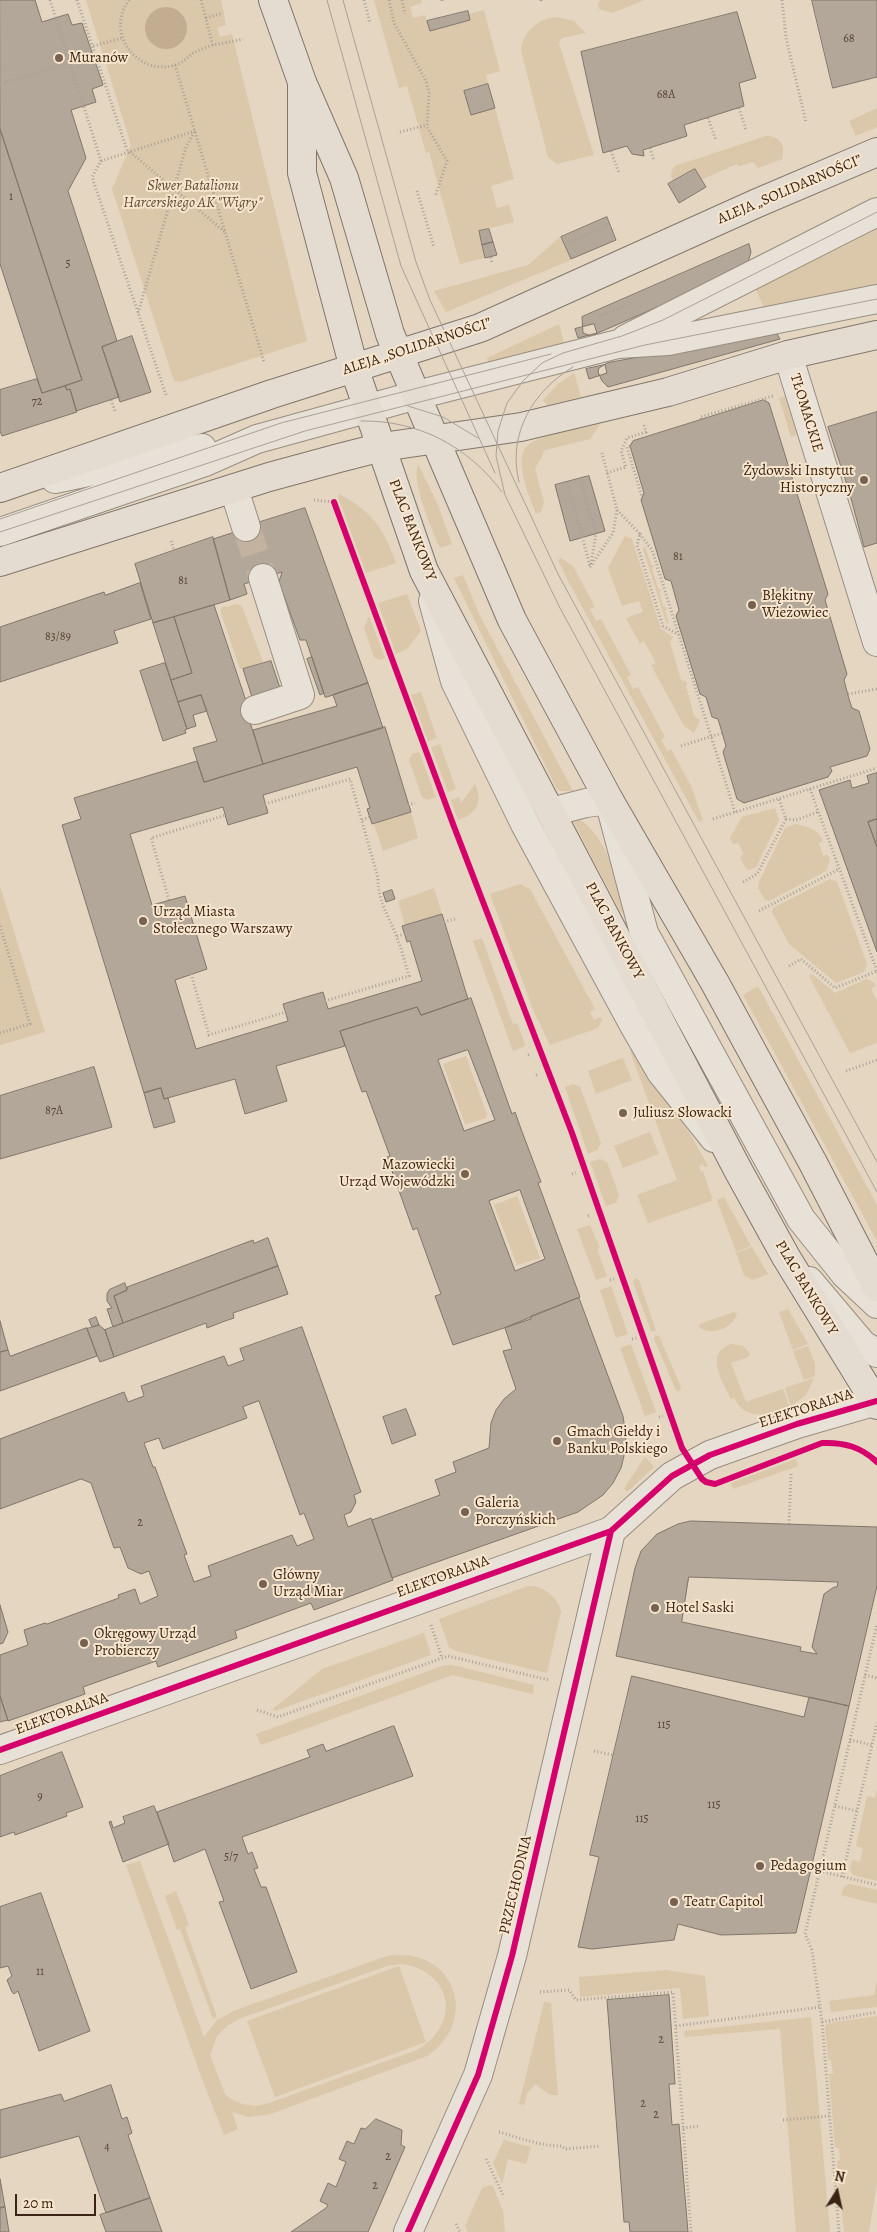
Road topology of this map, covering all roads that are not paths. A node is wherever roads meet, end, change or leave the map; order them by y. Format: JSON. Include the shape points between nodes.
{"nodes":[{"id":1,"x":274,"y":0,"type":"edge"},
{"id":2,"x":302,"y":82,"type":"junction"},
{"id":3,"x":877,"y":152,"type":"edge"},
{"id":4,"x":877,"y":212,"type":"edge"},
{"id":5,"x":877,"y":299,"type":"edge"},
{"id":6,"x":877,"y":335,"type":"edge"},
{"id":7,"x":618,"y":344,"type":"junction"},
{"id":8,"x":399,"y":354,"type":"junction"},
{"id":9,"x":788,"y":355,"type":"junction"},
{"id":10,"x":354,"y":368,"type":"junction"},
{"id":11,"x":417,"y":395,"type":"junction"},
{"id":12,"x":368,"y":409,"type":"junction"},
{"id":13,"x":436,"y":439,"type":"junction"},
{"id":14,"x":252,"y":441,"type":"junction"},
{"id":15,"x":382,"y":448,"type":"junction"},
{"id":16,"x":0,"y":489,"type":"edge"},
{"id":17,"x":234,"y":489,"type":"junction"},
{"id":18,"x":246,"y":527,"type":"tunnel mouth"},
{"id":19,"x":0,"y":532,"type":"edge"},
{"id":20,"x":0,"y":562,"type":"edge"},
{"id":21,"x":424,"y":571,"type":"junction"},
{"id":22,"x":263,"y":578,"type":"tunnel mouth"},
{"id":23,"x":877,"y":642,"type":"edge"},
{"id":24,"x":255,"y":710,"type":"dead end"},
{"id":25,"x":609,"y":800,"type":"junction"},
{"id":26,"x":550,"y":812,"type":"junction"},
{"id":27,"x":738,"y":1170,"type":"junction"},
{"id":28,"x":786,"y":1257,"type":"junction"},
{"id":29,"x":877,"y":1287,"type":"edge"},
{"id":30,"x":877,"y":1304,"type":"edge"},
{"id":31,"x":877,"y":1353,"type":"edge"},
{"id":32,"x":876,"y":1402,"type":"edge"},
{"id":33,"x":611,"y":1531,"type":"junction"},
{"id":34,"x":0,"y":1750,"type":"edge"},
{"id":35,"x":408,"y":2232,"type":"edge"}],
"edges":[{"from":1,"to":2,"type":"main road"},
{"from":2,"to":8,"type":"main road","via":[[344,178],[382,310]]},
{"from":2,"to":10,"type":"main road","name":"PLAC BANKOWY","via":[[302,173]]},
{"from":3,"to":8,"type":"main road","name":"ALEJA „SOLIDARNOŚCI”","via":[[480,328]]},
{"from":4,"to":7,"type":"street"},
{"from":5,"to":7,"type":"street","via":[[668,341]]},
{"from":6,"to":9,"type":"main road"},
{"from":7,"to":11,"type":"street"},
{"from":8,"to":10,"type":"main road","name":"ALEJA „SOLIDARNOŚCI”"},
{"from":8,"to":11,"type":"main road"},
{"from":9,"to":13,"type":"main road","via":[[649,397],[521,427]]},
{"from":9,"to":23,"type":"street","name":"TŁOMACKIE"},
{"from":10,"to":12,"type":"main road","name":"PLAC BANKOWY"},
{"from":10,"to":16,"type":"main road","name":"ALEJA „SOLIDARNOŚCI”"},
{"from":11,"to":12,"type":"street"},
{"from":11,"to":13,"type":"main road"},
{"from":12,"to":14,"type":"street"},
{"from":12,"to":15,"type":"main road","name":"PLAC BANKOWY"},
{"from":13,"to":15,"type":"main road"},
{"from":13,"to":25,"type":"main road","via":[[512,620]]},
{"from":14,"to":16,"type":"street","via":[[208,446]]},
{"from":14,"to":19,"type":"street","via":[[205,462]]},
{"from":15,"to":17,"type":"main road"},
{"from":15,"to":21,"type":"main road","name":"PLAC BANKOWY"},
{"from":17,"to":18,"type":"street"},
{"from":17,"to":20,"type":"main road"},
{"from":21,"to":26,"type":"main road","name":"PLAC BANKOWY"},
{"from":21,"to":27,"type":"street","via":[[455,681],[525,824],[661,1072]]},
{"from":22,"to":24,"type":"street","via":[[300,696]]},
{"from":25,"to":26,"type":"street","via":[[586,802]]},
{"from":25,"to":29,"type":"main road","via":[[716,983],[814,1162]]},
{"from":25,"to":30,"type":"street","via":[[644,933],[801,1219],[844,1274]]},
{"from":26,"to":27,"type":"main road","name":"PLAC BANKOWY"},
{"from":27,"to":28,"type":"main road","name":"PLAC BANKOWY"},
{"from":28,"to":31,"type":"street","via":[[863,1345]]},
{"from":28,"to":32,"type":"main road","name":"PLAC BANKOWY"},
{"from":32,"to":33,"type":"street","name":"ELEKTORALNA","via":[[797,1424],[710,1455],[672,1476]]},
{"from":33,"to":34,"type":"street","name":"ELEKTORALNA","via":[[422,1612]]},
{"from":33,"to":35,"type":"street","name":"PRZECHODNIA","via":[[512,1956],[478,2076]]}]}
